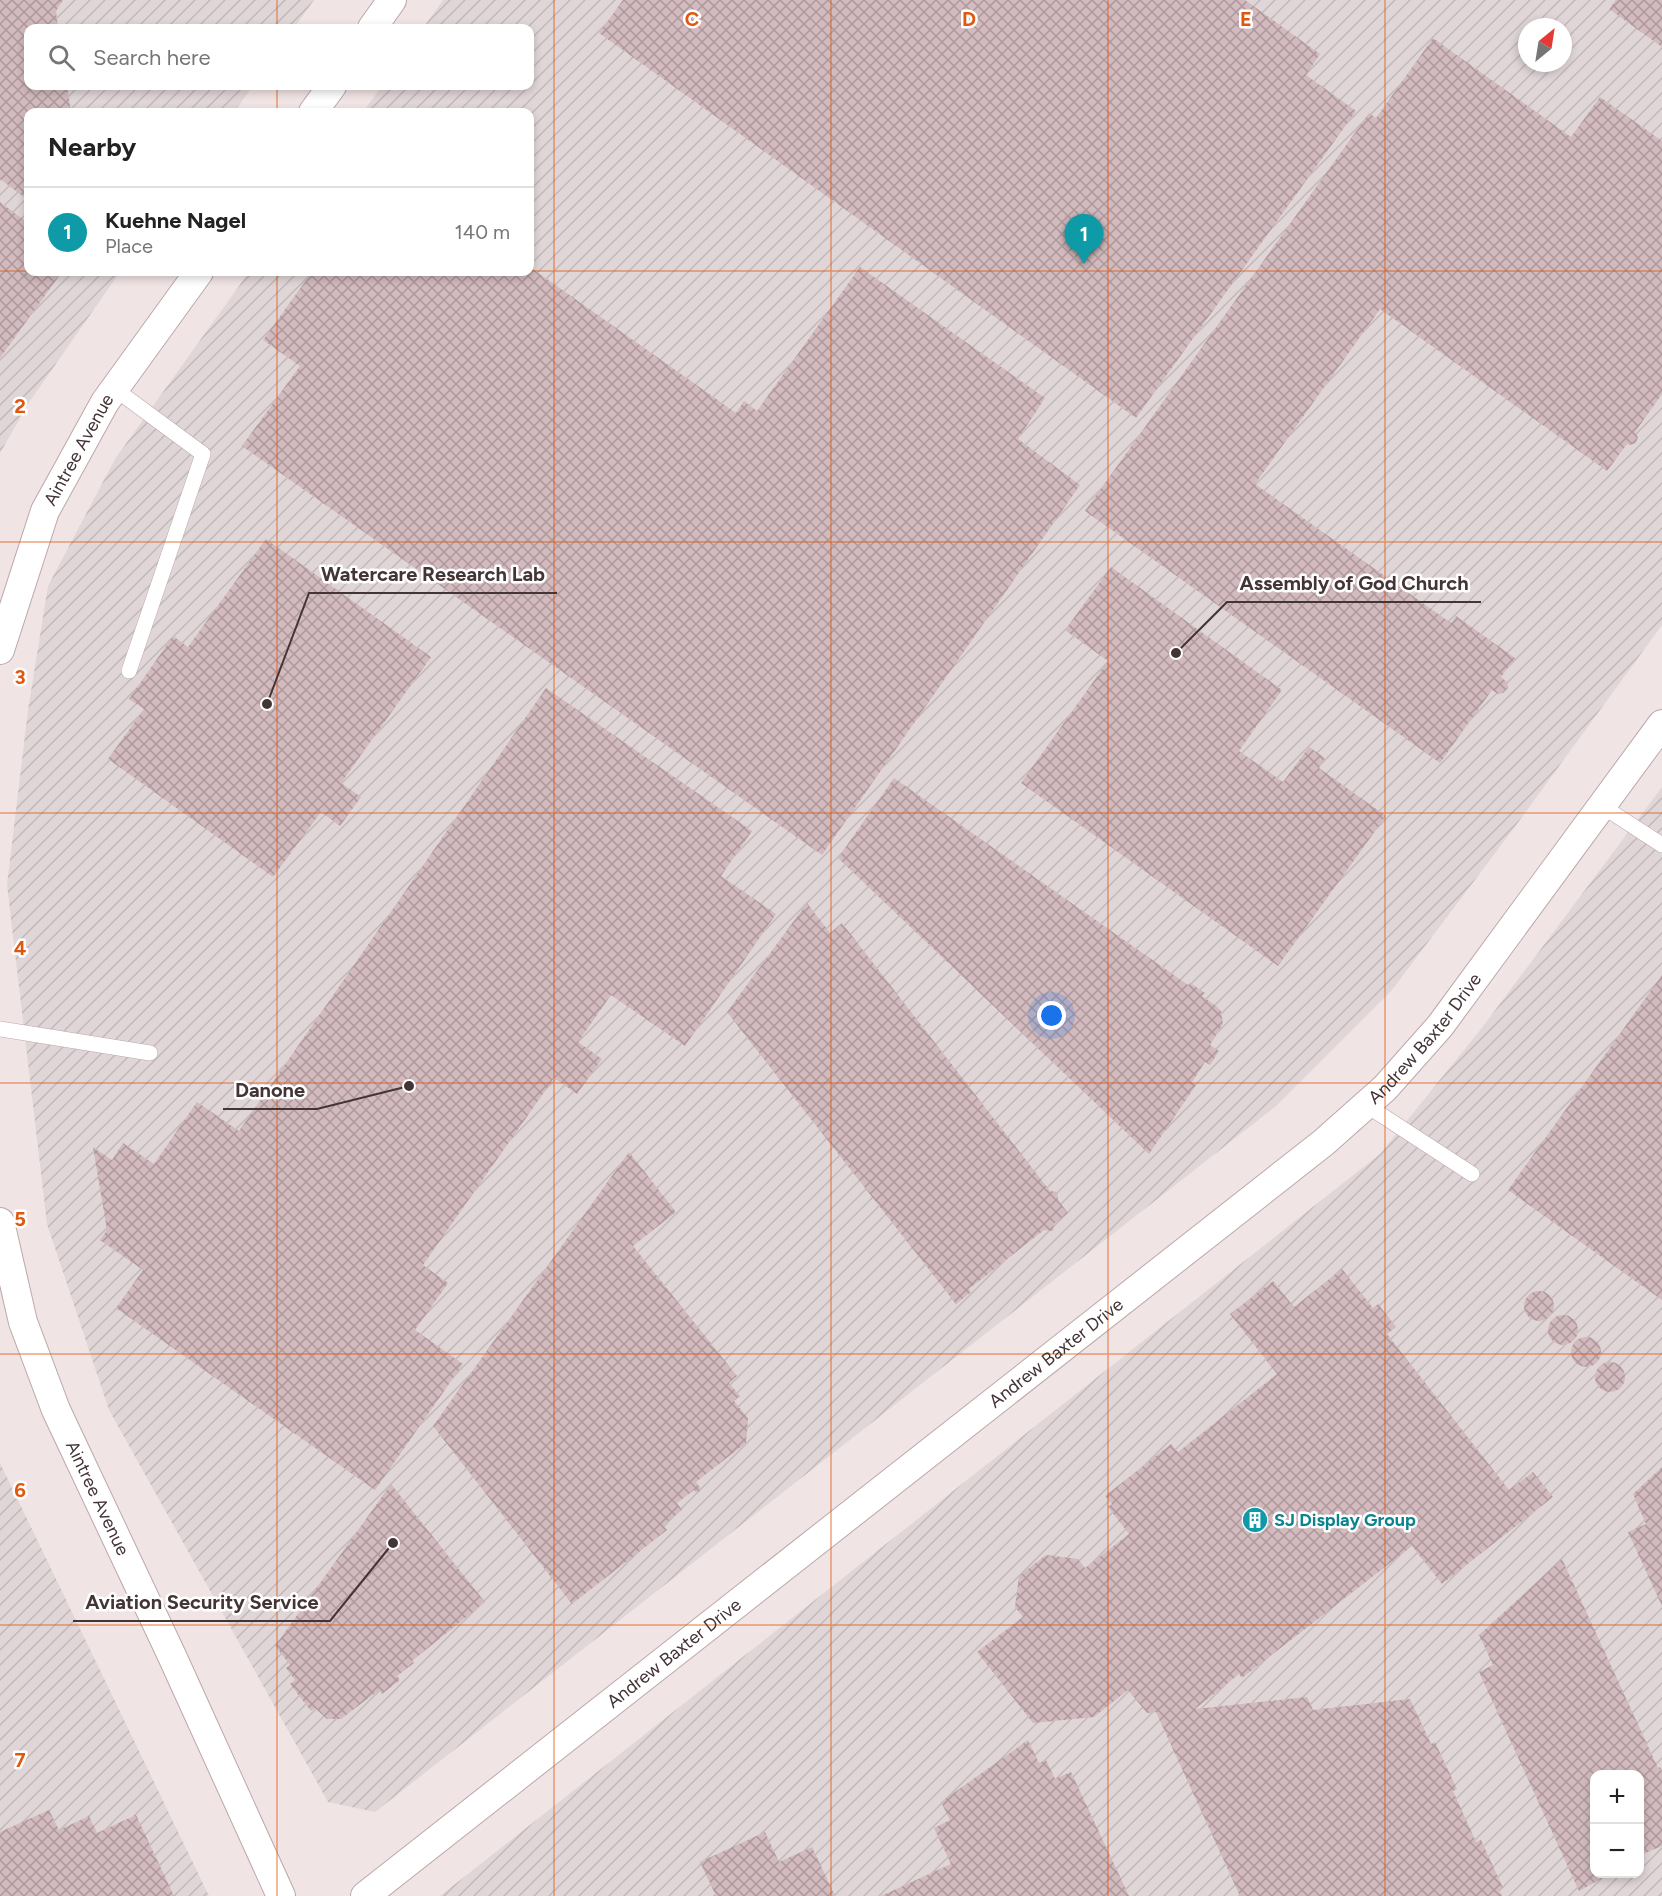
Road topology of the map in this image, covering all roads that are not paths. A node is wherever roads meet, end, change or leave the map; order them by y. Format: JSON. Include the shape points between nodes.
{"nodes":[{"id":1,"x":392,"y":0,"type":"edge"},
{"id":2,"x":375,"y":24,"type":"edge"},
{"id":3,"x":329,"y":90,"type":"edge"},
{"id":4,"x":316,"y":108,"type":"edge"},
{"id":5,"x":196,"y":276,"type":"edge"},
{"id":6,"x":115,"y":389,"type":"junction"},
{"id":7,"x":0,"y":650,"type":"edge"},
{"id":8,"x":129,"y":671,"type":"dead end"},
{"id":9,"x":1662,"y":724,"type":"edge"},
{"id":10,"x":1602,"y":806,"type":"junction"},
{"id":11,"x":1662,"y":845,"type":"edge"},
{"id":12,"x":0,"y":1029,"type":"edge"},
{"id":13,"x":150,"y":1053,"type":"dead end"},
{"id":14,"x":1366,"y":1105,"type":"junction"},
{"id":15,"x":1472,"y":1174,"type":"dead end"},
{"id":16,"x":0,"y":1222,"type":"edge"},
{"id":17,"x":281,"y":1896,"type":"edge"},
{"id":18,"x":365,"y":1896,"type":"edge"}],
"edges":[{"from":1,"to":2,"type":"street"},
{"from":3,"to":4,"type":"street"},
{"from":5,"to":6,"type":"street","name":"Aintree Avenue"},
{"from":6,"to":7,"type":"street","name":"Aintree Avenue","via":[[45,511]]},
{"from":6,"to":8,"type":"lane","via":[[202,454]]},
{"from":9,"to":10,"type":"street","name":"Andrew Baxter Drive"},
{"from":10,"to":11,"type":"lane"},
{"from":10,"to":14,"type":"street","name":"Andrew Baxter Drive","via":[[1440,1026]]},
{"from":12,"to":13,"type":"lane"},
{"from":14,"to":15,"type":"lane"},
{"from":14,"to":18,"type":"street","name":"Andrew Baxter Drive","via":[[1323,1143]]},
{"from":16,"to":17,"type":"street","name":"Aintree Avenue","via":[[23,1322],[56,1410]]}]}
